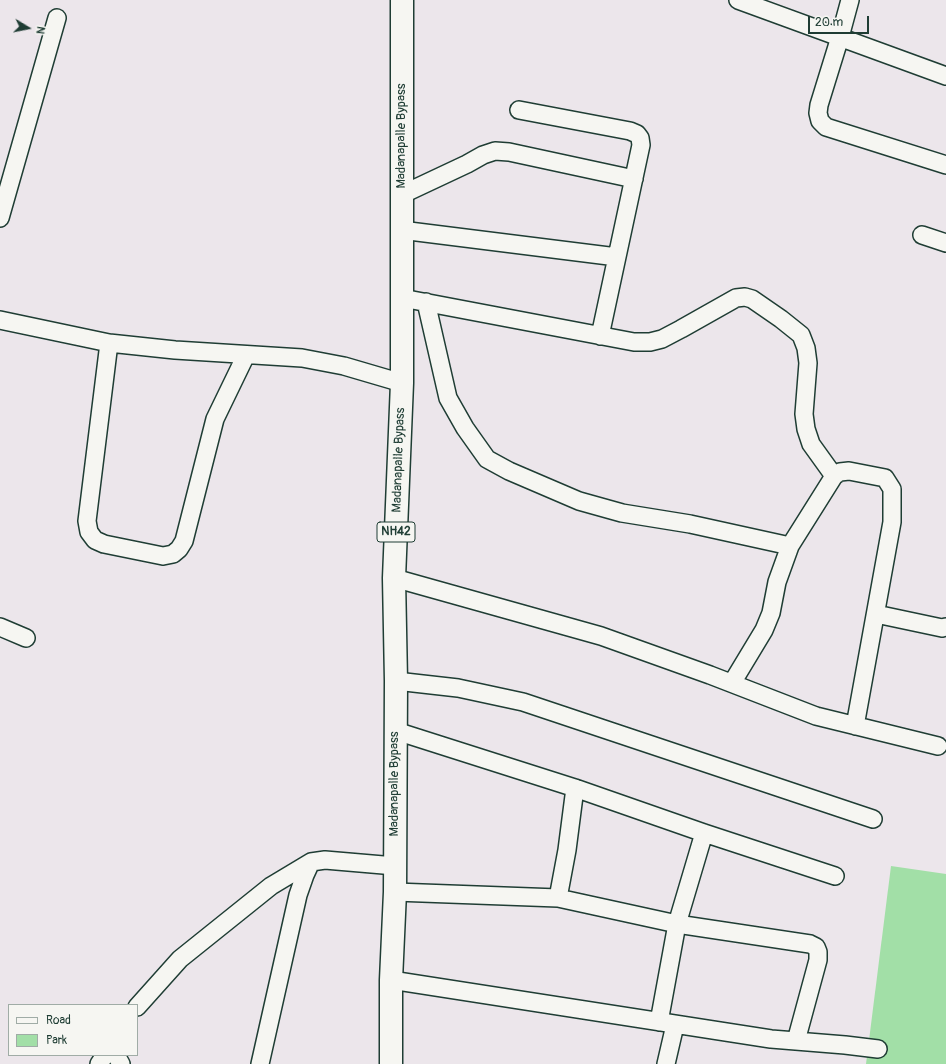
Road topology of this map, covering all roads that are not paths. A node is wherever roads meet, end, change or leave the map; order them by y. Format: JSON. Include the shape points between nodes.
{"nodes":[{"id":1,"x":402,"y":0,"type":"edge"},
{"id":2,"x":738,"y":0,"type":"edge"},
{"id":3,"x":850,"y":0,"type":"edge"},
{"id":4,"x":57,"y":18,"type":"dead end"},
{"id":5,"x":840,"y":38,"type":"junction"},
{"id":6,"x":946,"y":76,"type":"edge"},
{"id":7,"x":519,"y":110,"type":"dead end"},
{"id":8,"x":946,"y":165,"type":"edge"},
{"id":9,"x":634,"y":179,"type":"junction"},
{"id":10,"x":401,"y":195,"type":"junction"},
{"id":11,"x":0,"y":218,"type":"edge"},
{"id":12,"x":402,"y":230,"type":"junction"},
{"id":13,"x":922,"y":235,"type":"dead end"},
{"id":14,"x":946,"y":243,"type":"edge"},
{"id":15,"x":617,"y":257,"type":"junction"},
{"id":16,"x":402,"y":298,"type":"junction"},
{"id":17,"x":426,"y":302,"type":"junction"},
{"id":18,"x":0,"y":320,"type":"edge"},
{"id":19,"x":600,"y":336,"type":"junction"},
{"id":20,"x":109,"y":343,"type":"junction"},
{"id":21,"x":246,"y":355,"type":"junction"},
{"id":22,"x":402,"y":383,"type":"junction"},
{"id":23,"x":834,"y":476,"type":"junction"},
{"id":24,"x":790,"y":546,"type":"junction"},
{"id":25,"x":394,"y":578,"type":"junction"},
{"id":26,"x":876,"y":614,"type":"junction"},
{"id":27,"x":0,"y":627,"type":"edge"},
{"id":28,"x":946,"y":627,"type":"edge"},
{"id":29,"x":26,"y":638,"type":"dead end"},
{"id":30,"x":396,"y":681,"type":"junction"},
{"id":31,"x":732,"y":683,"type":"junction"},
{"id":32,"x":855,"y":726,"type":"junction"},
{"id":33,"x":396,"y":732,"type":"junction"},
{"id":34,"x":938,"y":746,"type":"dead end"},
{"id":35,"x":575,"y":788,"type":"junction"},
{"id":36,"x":873,"y":819,"type":"dead end"},
{"id":37,"x":704,"y":833,"type":"junction"},
{"id":38,"x":311,"y":862,"type":"junction"},
{"id":39,"x":395,"y":866,"type":"junction"},
{"id":40,"x":835,"y":876,"type":"dead end"},
{"id":41,"x":395,"y":892,"type":"junction"},
{"id":42,"x":558,"y":898,"type":"junction"},
{"id":43,"x":678,"y":924,"type":"junction"},
{"id":44,"x":391,"y":980,"type":"junction"},
{"id":45,"x":138,"y":1006,"type":"edge"},
{"id":46,"x":667,"y":1023,"type":"junction"},
{"id":47,"x":796,"y":1041,"type":"junction"},
{"id":48,"x":878,"y":1049,"type":"dead end"},
{"id":49,"x":395,"y":1063,"type":"edge"},
{"id":50,"x":260,"y":1064,"type":"edge"},
{"id":51,"x":666,"y":1064,"type":"edge"}],
"edges":[{"from":1,"to":10,"type":"highway","name":"Madanapalle Bypass","number":"NH42"},
{"from":2,"to":5,"type":"street"},
{"from":3,"to":5,"type":"street"},
{"from":4,"to":11,"type":"street"},
{"from":5,"to":6,"type":"street"},
{"from":5,"to":8,"type":"street","via":[[819,105],[820,121],[826,127]]},
{"from":7,"to":9,"type":"street","via":[[637,134],[641,144]]},
{"from":9,"to":10,"type":"street","via":[[495,151]]},
{"from":9,"to":15,"type":"street"},
{"from":10,"to":12,"type":"highway","name":"Madanapalle Bypass","number":"NH42"},
{"from":12,"to":15,"type":"street"},
{"from":12,"to":16,"type":"highway","name":"Madanapalle Bypass","number":"NH42"},
{"from":13,"to":14,"type":"street"},
{"from":15,"to":19,"type":"street"},
{"from":16,"to":17,"type":"street"},
{"from":16,"to":22,"type":"highway","name":"Madanapalle Bypass","number":"NH42"},
{"from":17,"to":19,"type":"street"},
{"from":17,"to":24,"type":"street","via":[[448,398],[487,459],[579,501],[622,513],[690,524]]},
{"from":18,"to":20,"type":"street"},
{"from":19,"to":23,"type":"street","via":[[650,342],[681,329],[736,298],[752,299],[800,335],[806,348],[808,363],[804,414],[806,429],[811,444]]},
{"from":20,"to":21,"type":"street"},
{"from":20,"to":21,"type":"street","via":[[87,521],[89,532],[95,540],[104,544],[163,556],[173,554],[184,541],[215,419]]},
{"from":21,"to":22,"type":"street","via":[[302,358],[344,366]]},
{"from":22,"to":25,"type":"highway","name":"Madanapalle Bypass","number":"NH42"},
{"from":23,"to":24,"type":"street"},
{"from":23,"to":26,"type":"street","via":[[848,471],[878,475],[885,478],[892,489],[892,522]]},
{"from":24,"to":31,"type":"street","via":[[764,630]]},
{"from":25,"to":30,"type":"highway","name":"Madanapalle Bypass","number":"NH42"},
{"from":25,"to":31,"type":"street","via":[[601,636]]},
{"from":26,"to":28,"type":"street"},
{"from":26,"to":32,"type":"street"},
{"from":27,"to":29,"type":"street"},
{"from":30,"to":33,"type":"highway","name":"Madanapalle Bypass","number":"NH42"},
{"from":30,"to":36,"type":"street","via":[[458,688],[522,702]]},
{"from":31,"to":32,"type":"street","via":[[816,716]]},
{"from":32,"to":34,"type":"street"},
{"from":33,"to":35,"type":"street"},
{"from":33,"to":39,"type":"highway","name":"Madanapalle Bypass","number":"NH42"},
{"from":35,"to":37,"type":"street"},
{"from":35,"to":42,"type":"street"},
{"from":37,"to":40,"type":"street"},
{"from":37,"to":43,"type":"street"},
{"from":38,"to":39,"type":"street","via":[[325,860]]},
{"from":38,"to":45,"type":"street","via":[[271,886],[180,959]]},
{"from":38,"to":50,"type":"street","via":[[298,895]]},
{"from":39,"to":41,"type":"highway","name":"Madanapalle Bypass","number":"NH42"},
{"from":41,"to":42,"type":"street"},
{"from":41,"to":44,"type":"highway","name":"Madanapalle Bypass","number":"NH42"},
{"from":42,"to":43,"type":"street"},
{"from":43,"to":46,"type":"street"},
{"from":43,"to":47,"type":"street","via":[[816,947],[818,960]]},
{"from":44,"to":46,"type":"street"},
{"from":44,"to":49,"type":"highway","name":"Madanapalle Bypass","number":"NH42"},
{"from":46,"to":47,"type":"street"},
{"from":46,"to":51,"type":"street"},
{"from":47,"to":48,"type":"street"}]}
